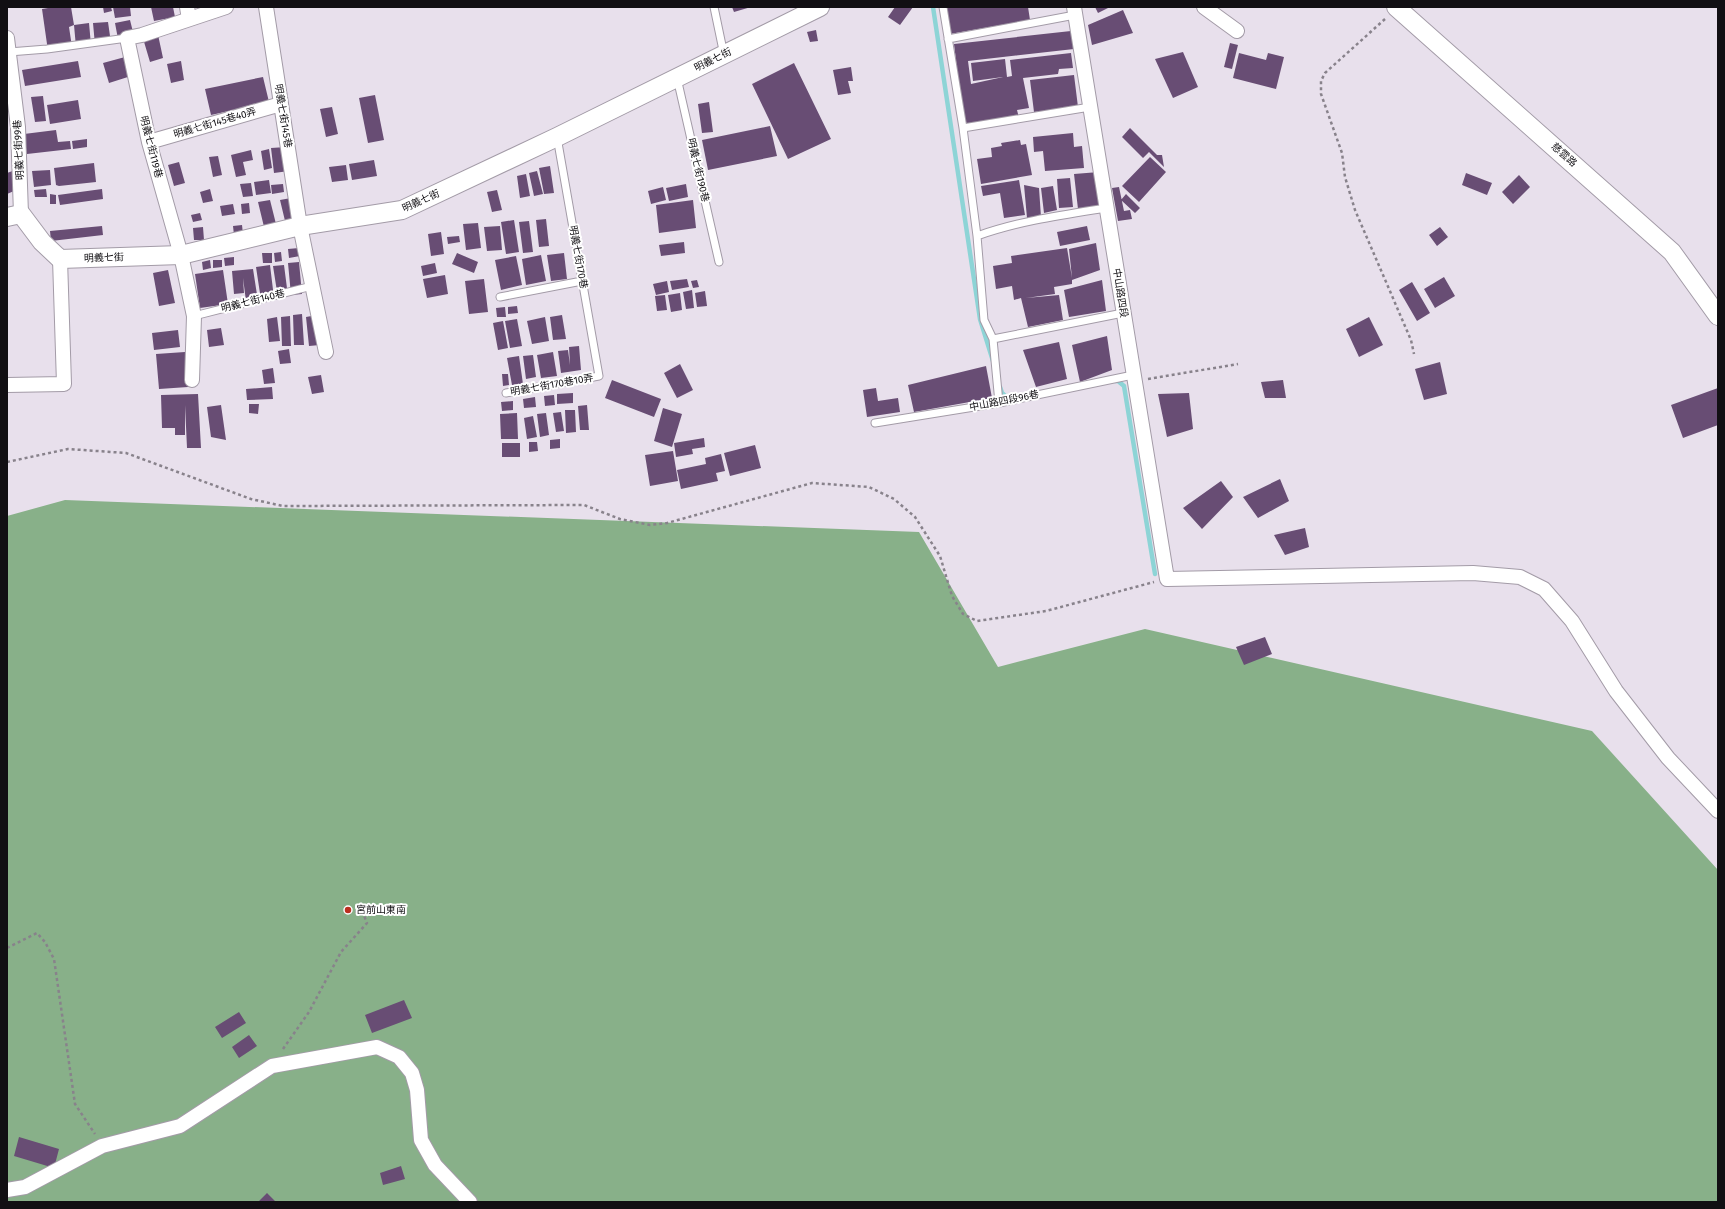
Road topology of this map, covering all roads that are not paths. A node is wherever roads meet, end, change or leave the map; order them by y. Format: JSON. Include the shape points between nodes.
{"nodes":[{"id":1,"x":226,"y":7,"type":"edge"},
{"id":2,"x":266,"y":7,"type":"edge"},
{"id":3,"x":714,"y":7,"type":"edge"},
{"id":4,"x":820,"y":7,"type":"edge"},
{"id":5,"x":942,"y":7,"type":"edge"},
{"id":6,"x":1204,"y":7,"type":"edge"},
{"id":7,"x":1397,"y":8,"type":"edge"},
{"id":8,"x":1074,"y":11,"type":"edge"},
{"id":9,"x":188,"y":13,"type":"edge"},
{"id":10,"x":1237,"y":31,"type":"dead end"},
{"id":11,"x":127,"y":38,"type":"junction"},
{"id":12,"x":948,"y":39,"type":"junction"},
{"id":13,"x":8,"y":45,"type":"edge"},
{"id":14,"x":724,"y":55,"type":"junction"},
{"id":15,"x":677,"y":78,"type":"junction"},
{"id":16,"x":281,"y":104,"type":"junction"},
{"id":17,"x":1090,"y":107,"type":"junction"},
{"id":18,"x":13,"y":128,"type":"edge"},
{"id":19,"x":963,"y":128,"type":"junction"},
{"id":20,"x":557,"y":137,"type":"junction"},
{"id":21,"x":149,"y":142,"type":"junction"},
{"id":22,"x":1106,"y":208,"type":"junction"},
{"id":23,"x":14,"y":215,"type":"edge"},
{"id":24,"x":300,"y":226,"type":"junction"},
{"id":25,"x":977,"y":236,"type":"junction"},
{"id":26,"x":181,"y":255,"type":"junction"},
{"id":27,"x":60,"y":259,"type":"junction"},
{"id":28,"x":719,"y":262,"type":"dead end"},
{"id":29,"x":582,"y":281,"type":"junction"},
{"id":30,"x":312,"y":286,"type":"junction"},
{"id":31,"x":500,"y":297,"type":"dead end"},
{"id":32,"x":1123,"y":313,"type":"junction"},
{"id":33,"x":194,"y":316,"type":"junction"},
{"id":34,"x":1718,"y":316,"type":"edge"},
{"id":35,"x":993,"y":339,"type":"junction"},
{"id":36,"x":326,"y":352,"type":"dead end"},
{"id":37,"x":599,"y":376,"type":"joint"},
{"id":38,"x":1134,"y":378,"type":"junction"},
{"id":39,"x":192,"y":380,"type":"dead end"},
{"id":40,"x":7,"y":385,"type":"edge"},
{"id":41,"x":506,"y":393,"type":"dead end"},
{"id":42,"x":999,"y":403,"type":"junction"},
{"id":43,"x":875,"y":423,"type":"dead end"},
{"id":44,"x":1718,"y":811,"type":"edge"},
{"id":45,"x":7,"y":1190,"type":"edge"},
{"id":46,"x":470,"y":1202,"type":"edge"}],
"edges":[{"from":1,"to":9,"type":"street"},
{"from":2,"to":16,"type":"street","name":"明義七街145巷"},
{"from":3,"to":14,"type":"lane"},
{"from":4,"to":14,"type":"street","name":"明義七街"},
{"from":5,"to":12,"type":"lane"},
{"from":6,"to":10,"type":"street"},
{"from":7,"to":34,"type":"street","name":"慈雲路","via":[[1672,252]]},
{"from":8,"to":12,"type":"lane"},
{"from":8,"to":17,"type":"street","name":"中山路四段"},
{"from":9,"to":11,"type":"street","via":[[142,35]]},
{"from":11,"to":13,"type":"lane","via":[[47,49]]},
{"from":11,"to":21,"type":"street","name":"明義七街119巷"},
{"from":12,"to":19,"type":"lane"},
{"from":13,"to":18,"type":"street","name":"明義七街99巷"},
{"from":14,"to":15,"type":"street","name":"明義七街"},
{"from":15,"to":20,"type":"street","name":"明義七街"},
{"from":15,"to":28,"type":"lane","name":"明義七街190巷"},
{"from":16,"to":21,"type":"street","name":"明義七街145巷40弄"},
{"from":16,"to":24,"type":"street","name":"明義七街145巷"},
{"from":17,"to":19,"type":"lane"},
{"from":17,"to":22,"type":"street","name":"中山路四段"},
{"from":18,"to":23,"type":"street","name":"明義七街99巷"},
{"from":19,"to":25,"type":"lane"},
{"from":20,"to":24,"type":"street","name":"明義七街","via":[[402,210]]},
{"from":20,"to":29,"type":"lane","name":"明義七街170巷"},
{"from":21,"to":26,"type":"street","name":"明義七街119巷"},
{"from":22,"to":25,"type":"lane","via":[[1028,221]]},
{"from":22,"to":32,"type":"street","name":"中山路四段"},
{"from":23,"to":27,"type":"street"},
{"from":24,"to":26,"type":"street","name":"明義七街"},
{"from":24,"to":30,"type":"street","name":"明義七街145巷"},
{"from":25,"to":35,"type":"lane","via":[[984,320]]},
{"from":26,"to":27,"type":"street","name":"明義七街"},
{"from":26,"to":33,"type":"street","name":"明義七街119巷"},
{"from":27,"to":40,"type":"street","via":[[64,384]]},
{"from":29,"to":31,"type":"lane"},
{"from":29,"to":37,"type":"lane","name":"明義七街170巷"},
{"from":30,"to":33,"type":"lane","name":"明義七街140巷"},
{"from":30,"to":36,"type":"street","name":"明義七街145巷"},
{"from":32,"to":35,"type":"lane"},
{"from":32,"to":38,"type":"street","name":"中山路四段"},
{"from":33,"to":39,"type":"street","name":"明義七街119巷"},
{"from":35,"to":42,"type":"lane"},
{"from":37,"to":41,"type":"lane","name":"明義七街170巷10弄"},
{"from":38,"to":42,"type":"lane","name":"中山路四段96巷"},
{"from":38,"to":44,"type":"street","name":"中山路四段","via":[[1167,579],[1473,573],[1520,577],[1544,589],[1572,621],[1616,691],[1668,758]]},
{"from":42,"to":43,"type":"lane","name":"中山路四段96巷"},
{"from":45,"to":46,"type":"street","via":[[25,1187],[102,1146],[180,1126],[272,1066],[377,1047],[399,1057],[412,1073],[417,1090],[421,1140],[435,1165]]}]}
